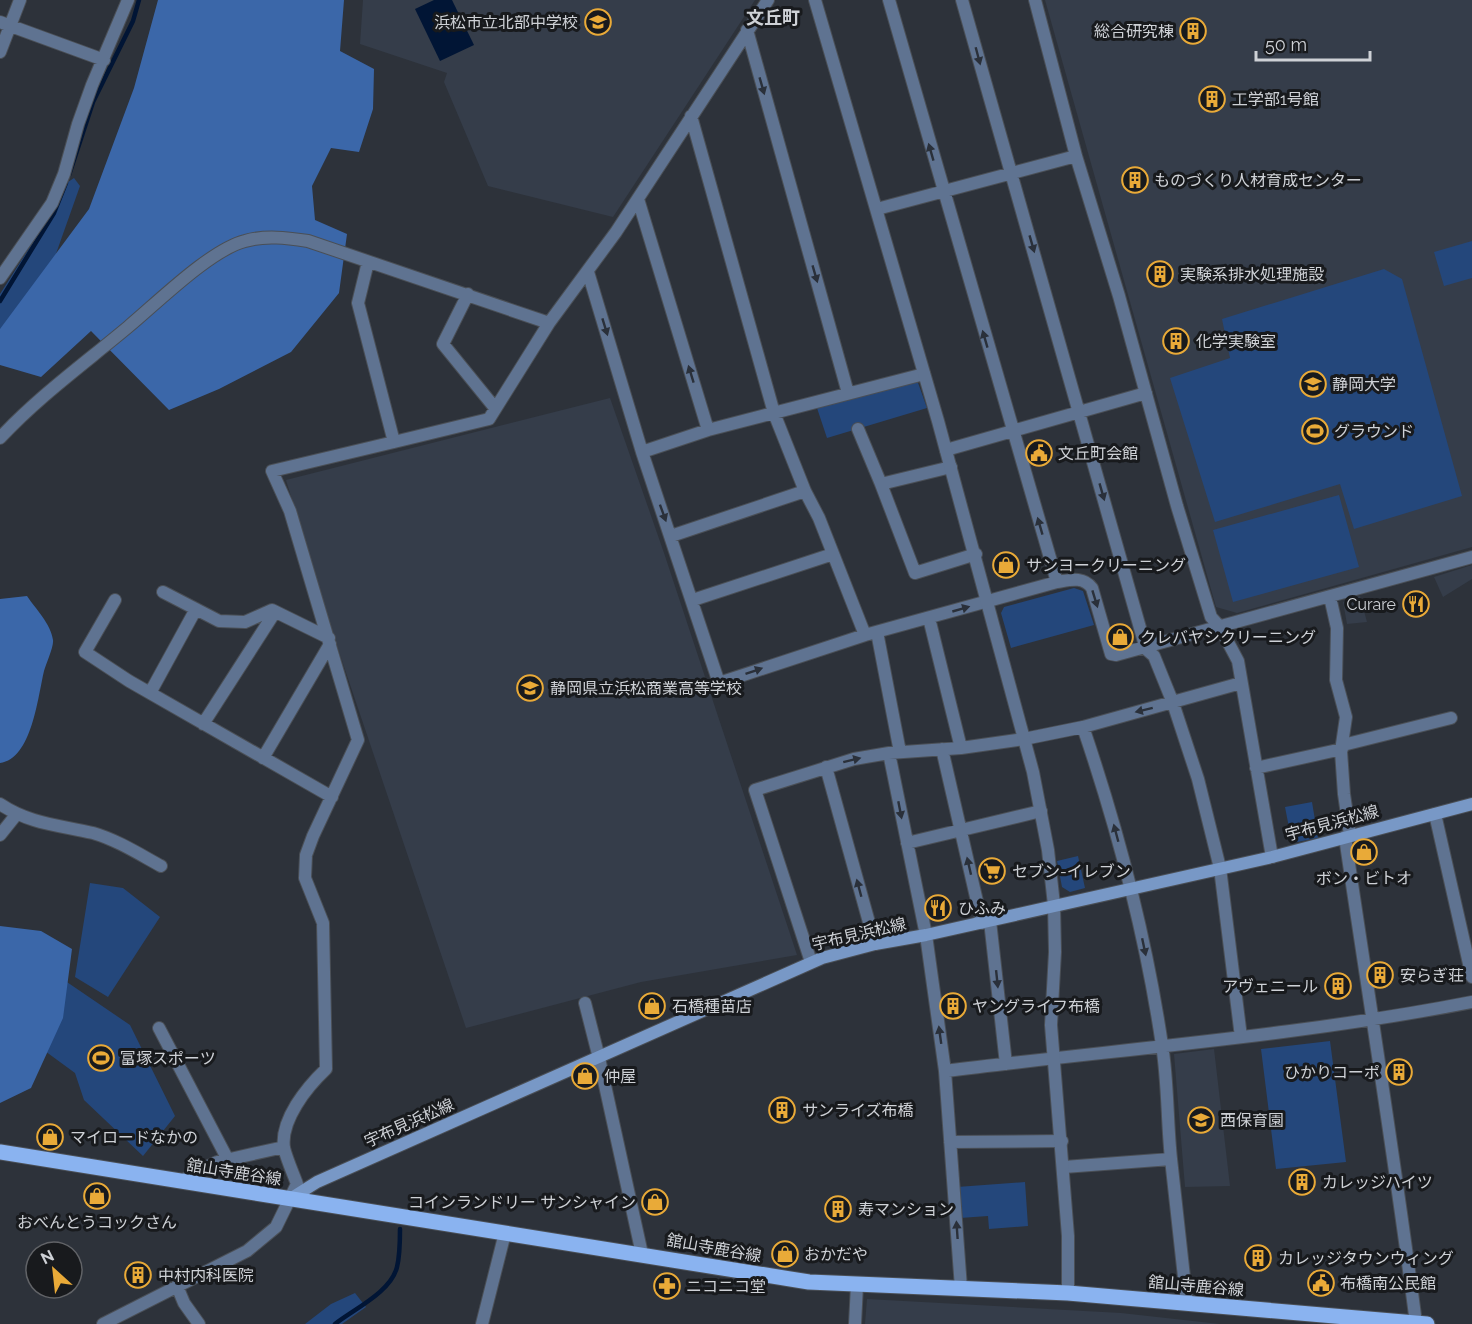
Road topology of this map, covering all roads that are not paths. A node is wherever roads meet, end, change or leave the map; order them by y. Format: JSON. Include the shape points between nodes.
{"nodes":[{"id":1,"x":20,"y":0,"type":"edge"},
{"id":2,"x":128,"y":0,"type":"edge"},
{"id":3,"x":768,"y":0,"type":"edge"},
{"id":4,"x":815,"y":0,"type":"edge"},
{"id":5,"x":889,"y":0,"type":"edge"},
{"id":6,"x":962,"y":0,"type":"edge"},
{"id":7,"x":1035,"y":0,"type":"edge"},
{"id":8,"x":5,"y":24,"type":"edge"},
{"id":9,"x":747,"y":30,"type":"junction"},
{"id":10,"x":0,"y":52,"type":"edge"},
{"id":11,"x":104,"y":60,"type":"junction"},
{"id":12,"x":691,"y":116,"type":"junction"},
{"id":13,"x":1076,"y":156,"type":"junction"},
{"id":14,"x":1011,"y":172,"type":"junction"},
{"id":15,"x":943,"y":192,"type":"junction"},
{"id":16,"x":638,"y":199,"type":"junction"},
{"id":17,"x":877,"y":209,"type":"junction"},
{"id":18,"x":368,"y":262,"type":"junction"},
{"id":19,"x":588,"y":272,"type":"junction"},
{"id":20,"x":0,"y":278,"type":"edge"},
{"id":21,"x":468,"y":294,"type":"junction"},
{"id":22,"x":549,"y":323,"type":"junction"},
{"id":23,"x":924,"y":374,"type":"junction"},
{"id":24,"x":848,"y":393,"type":"junction"},
{"id":25,"x":1146,"y":393,"type":"junction"},
{"id":26,"x":495,"y":408,"type":"junction"},
{"id":27,"x":774,"y":413,"type":"junction"},
{"id":28,"x":1078,"y":413,"type":"junction"},
{"id":29,"x":858,"y":429,"type":"dead end"},
{"id":30,"x":708,"y":430,"type":"junction"},
{"id":31,"x":1012,"y":431,"type":"junction"},
{"id":32,"x":0,"y":438,"type":"edge"},
{"id":33,"x":394,"y":442,"type":"junction"},
{"id":34,"x":946,"y":450,"type":"junction"},
{"id":35,"x":642,"y":452,"type":"junction"},
{"id":36,"x":951,"y":467,"type":"junction"},
{"id":37,"x":880,"y":484,"type":"junction"},
{"id":38,"x":805,"y":491,"type":"junction"},
{"id":39,"x":671,"y":536,"type":"junction"},
{"id":40,"x":833,"y":554,"type":"junction"},
{"id":41,"x":976,"y":555,"type":"junction"},
{"id":42,"x":1472,"y":557,"type":"edge"},
{"id":43,"x":1057,"y":582,"type":"junction"},
{"id":44,"x":163,"y":592,"type":"dead end"},
{"id":45,"x":1330,"y":597,"type":"junction"},
{"id":46,"x":115,"y":600,"type":"dead end"},
{"id":47,"x":693,"y":600,"type":"junction"},
{"id":48,"x":988,"y":601,"type":"junction"},
{"id":49,"x":196,"y":609,"type":"junction"},
{"id":50,"x":275,"y":612,"type":"junction"},
{"id":51,"x":929,"y":618,"type":"junction"},
{"id":52,"x":1220,"y":627,"type":"junction"},
{"id":53,"x":871,"y":633,"type":"junction"},
{"id":54,"x":329,"y":641,"type":"junction"},
{"id":55,"x":1146,"y":648,"type":"junction"},
{"id":56,"x":1241,"y":683,"type":"junction"},
{"id":57,"x":150,"y":693,"type":"junction"},
{"id":58,"x":1173,"y":703,"type":"junction"},
{"id":59,"x":1450,"y":718,"type":"dead end"},
{"id":60,"x":203,"y":724,"type":"junction"},
{"id":61,"x":1083,"y":727,"type":"junction"},
{"id":62,"x":1024,"y":739,"type":"junction"},
{"id":63,"x":1342,"y":747,"type":"junction"},
{"id":64,"x":961,"y":748,"type":"junction"},
{"id":65,"x":942,"y":749,"type":"junction"},
{"id":66,"x":894,"y":752,"type":"junction"},
{"id":67,"x":263,"y":758,"type":"junction"},
{"id":68,"x":826,"y":767,"type":"junction"},
{"id":69,"x":1256,"y":768,"type":"junction"},
{"id":70,"x":332,"y":796,"type":"junction"},
{"id":71,"x":0,"y":804,"type":"edge"},
{"id":72,"x":1472,"y":804,"type":"edge"},
{"id":73,"x":1041,"y":811,"type":"junction"},
{"id":74,"x":1435,"y":814,"type":"junction"},
{"id":75,"x":16,"y":815,"type":"junction"},
{"id":76,"x":961,"y":832,"type":"junction"},
{"id":77,"x":0,"y":835,"type":"edge"},
{"id":78,"x":1347,"y":836,"type":"junction"},
{"id":79,"x":907,"y":843,"type":"junction"},
{"id":80,"x":1272,"y":857,"type":"junction"},
{"id":81,"x":161,"y":866,"type":"dead end"},
{"id":82,"x":1220,"y":868,"type":"junction"},
{"id":83,"x":1131,"y":890,"type":"junction"},
{"id":84,"x":1054,"y":905,"type":"junction"},
{"id":85,"x":986,"y":922,"type":"junction"},
{"id":86,"x":926,"y":935,"type":"junction"},
{"id":87,"x":874,"y":944,"type":"junction"},
{"id":88,"x":811,"y":962,"type":"junction"},
{"id":89,"x":1472,"y":977,"type":"edge"},
{"id":90,"x":1472,"y":1002,"type":"edge"},
{"id":91,"x":585,"y":1003,"type":"dead end"},
{"id":92,"x":1371,"y":1021,"type":"junction"},
{"id":93,"x":159,"y":1028,"type":"dead end"},
{"id":94,"x":1241,"y":1037,"type":"junction"},
{"id":95,"x":1162,"y":1047,"type":"junction"},
{"id":96,"x":599,"y":1058,"type":"junction"},
{"id":97,"x":1053,"y":1058,"type":"junction"},
{"id":98,"x":1006,"y":1064,"type":"junction"},
{"id":99,"x":945,"y":1071,"type":"junction"},
{"id":100,"x":1062,"y":1141,"type":"junction"},
{"id":101,"x":950,"y":1142,"type":"junction"},
{"id":102,"x":284,"y":1147,"type":"junction"},
{"id":103,"x":0,"y":1152,"type":"edge"},
{"id":104,"x":1171,"y":1159,"type":"junction"},
{"id":105,"x":228,"y":1160,"type":"junction"},
{"id":106,"x":1064,"y":1167,"type":"junction"},
{"id":107,"x":182,"y":1181,"type":"junction"},
{"id":108,"x":290,"y":1199,"type":"junction"},
{"id":109,"x":505,"y":1233,"type":"junction"},
{"id":110,"x":642,"y":1254,"type":"junction"},
{"id":111,"x":857,"y":1285,"type":"junction"},
{"id":112,"x":177,"y":1286,"type":"junction"},
{"id":113,"x":961,"y":1288,"type":"junction"},
{"id":114,"x":1068,"y":1293,"type":"junction"},
{"id":115,"x":1187,"y":1304,"type":"junction"},
{"id":116,"x":1421,"y":1323,"type":"edge"},
{"id":117,"x":104,"y":1324,"type":"edge"},
{"id":118,"x":199,"y":1324,"type":"edge"},
{"id":119,"x":482,"y":1324,"type":"edge"},
{"id":120,"x":855,"y":1324,"type":"edge"}],
"edges":[{"from":1,"to":8,"type":"street"},
{"from":2,"to":11,"type":"street"},
{"from":3,"to":9,"type":"street"},
{"from":4,"to":17,"type":"street"},
{"from":15,"to":5,"type":"street","one_way":true},
{"from":6,"to":14,"type":"street","one_way":true},
{"from":7,"to":13,"type":"street"},
{"from":8,"to":10,"type":"street"},
{"from":8,"to":11,"type":"street"},
{"from":9,"to":12,"type":"street"},
{"from":9,"to":24,"type":"street","one_way":true},
{"from":11,"to":20,"type":"street","via":[[52,203]]},
{"from":12,"to":16,"type":"street"},
{"from":12,"to":27,"type":"street"},
{"from":13,"to":14,"type":"street"},
{"from":13,"to":25,"type":"street"},
{"from":14,"to":15,"type":"street"},
{"from":14,"to":28,"type":"street","one_way":true},
{"from":15,"to":17,"type":"street"},
{"from":31,"to":15,"type":"street","one_way":true},
{"from":16,"to":19,"type":"street"},
{"from":30,"to":16,"type":"street","one_way":true},
{"from":17,"to":23,"type":"street"},
{"from":18,"to":21,"type":"street"},
{"from":18,"to":32,"type":"street","via":[[308,241],[275,236],[235,245],[189,276]]},
{"from":18,"to":33,"type":"street","via":[[358,303]]},
{"from":19,"to":22,"type":"street"},
{"from":19,"to":35,"type":"street","one_way":true},
{"from":21,"to":22,"type":"street"},
{"from":21,"to":26,"type":"street","via":[[443,344]]},
{"from":22,"to":26,"type":"street"},
{"from":23,"to":24,"type":"street"},
{"from":23,"to":34,"type":"street"},
{"from":24,"to":27,"type":"street"},
{"from":25,"to":28,"type":"street"},
{"from":25,"to":52,"type":"street","via":[[1211,617]]},
{"from":26,"to":33,"type":"street","via":[[489,419]]},
{"from":27,"to":30,"type":"street"},
{"from":27,"to":38,"type":"street"},
{"from":28,"to":31,"type":"street"},
{"from":28,"to":55,"type":"street","one_way":true},
{"from":29,"to":37,"type":"street"},
{"from":30,"to":35,"type":"street"},
{"from":31,"to":34,"type":"street"},
{"from":43,"to":31,"type":"street","one_way":true},
{"from":33,"to":54,"type":"street","via":[[272,471],[290,511]]},
{"from":34,"to":36,"type":"street"},
{"from":35,"to":39,"type":"street","one_way":true},
{"from":36,"to":37,"type":"street"},
{"from":36,"to":41,"type":"street"},
{"from":37,"to":41,"type":"street","via":[[915,573]]},
{"from":38,"to":39,"type":"street"},
{"from":38,"to":40,"type":"street"},
{"from":39,"to":47,"type":"street"},
{"from":40,"to":47,"type":"street"},
{"from":40,"to":53,"type":"street"},
{"from":41,"to":48,"type":"street"},
{"from":42,"to":45,"type":"street"},
{"from":43,"to":48,"type":"street"},
{"from":43,"to":55,"type":"street","one_way":true,"via":[[1077,579],[1092,588],[1111,654]]},
{"from":44,"to":49,"type":"street"},
{"from":45,"to":52,"type":"street"},
{"from":45,"to":63,"type":"street","via":[[1337,628],[1336,680],[1346,717]]},
{"from":46,"to":57,"type":"street","via":[[85,652]]},
{"from":47,"to":53,"type":"street","one_way":true,"via":[[719,683]]},
{"from":51,"to":48,"type":"street","one_way":true},
{"from":48,"to":62,"type":"street"},
{"from":49,"to":50,"type":"street","via":[[219,621],[245,622]]},
{"from":49,"to":57,"type":"street"},
{"from":50,"to":54,"type":"street"},
{"from":50,"to":60,"type":"street"},
{"from":51,"to":53,"type":"street"},
{"from":51,"to":64,"type":"street"},
{"from":52,"to":55,"type":"street"},
{"from":52,"to":56,"type":"street","via":[[1238,661]]},
{"from":53,"to":66,"type":"street"},
{"from":54,"to":67,"type":"street"},
{"from":54,"to":70,"type":"street","via":[[358,740]]},
{"from":55,"to":58,"type":"street","via":[[1154,656]]},
{"from":56,"to":58,"type":"street"},
{"from":56,"to":69,"type":"street"},
{"from":57,"to":60,"type":"street"},
{"from":58,"to":61,"type":"street","one_way":true},
{"from":58,"to":82,"type":"street","via":[[1198,779]]},
{"from":59,"to":63,"type":"street"},
{"from":60,"to":67,"type":"street"},
{"from":61,"to":62,"type":"street"},
{"from":83,"to":61,"type":"street","one_way":true},
{"from":62,"to":64,"type":"street"},
{"from":62,"to":73,"type":"street"},
{"from":63,"to":69,"type":"street"},
{"from":63,"to":78,"type":"street"},
{"from":64,"to":65,"type":"street"},
{"from":65,"to":66,"type":"street"},
{"from":65,"to":76,"type":"street"},
{"from":68,"to":66,"type":"street","one_way":true},
{"from":66,"to":79,"type":"street","one_way":true},
{"from":67,"to":70,"type":"street"},
{"from":87,"to":68,"type":"street","one_way":true},
{"from":68,"to":88,"type":"street","via":[[755,790]]},
{"from":69,"to":80,"type":"street"},
{"from":70,"to":102,"type":"street","via":[[306,855],[305,878],[323,923],[326,1069],[309,1085],[295,1108],[285,1132]]},
{"from":71,"to":75,"type":"street"},
{"from":72,"to":74,"type":"main road","name":"宇布見浜松線"},
{"from":73,"to":76,"type":"street"},
{"from":73,"to":84,"type":"street"},
{"from":74,"to":78,"type":"main road","name":"宇布見浜松線"},
{"from":74,"to":89,"type":"street"},
{"from":75,"to":77,"type":"street"},
{"from":75,"to":81,"type":"street","via":[[95,834]]},
{"from":76,"to":79,"type":"street"},
{"from":85,"to":76,"type":"street","one_way":true},
{"from":78,"to":80,"type":"main road","name":"宇布見浜松線"},
{"from":78,"to":92,"type":"street"},
{"from":79,"to":86,"type":"street"},
{"from":80,"to":82,"type":"main road","name":"宇布見浜松線"},
{"from":82,"to":83,"type":"main road","name":"宇布見浜松線"},
{"from":82,"to":94,"type":"street"},
{"from":83,"to":84,"type":"main road","name":"宇布見浜松線"},
{"from":83,"to":95,"type":"street","one_way":true},
{"from":84,"to":85,"type":"main road","name":"宇布見浜松線"},
{"from":84,"to":97,"type":"street"},
{"from":85,"to":86,"type":"main road","name":"宇布見浜松線"},
{"from":85,"to":98,"type":"street","one_way":true},
{"from":86,"to":87,"type":"main road","name":"宇布見浜松線"},
{"from":99,"to":86,"type":"street","one_way":true},
{"from":87,"to":88,"type":"main road","name":"宇布見浜松線"},
{"from":88,"to":96,"type":"main road","name":"宇布見浜松線"},
{"from":90,"to":92,"type":"street"},
{"from":91,"to":96,"type":"street"},
{"from":92,"to":94,"type":"street"},
{"from":92,"to":116,"type":"street"},
{"from":93,"to":105,"type":"street"},
{"from":94,"to":95,"type":"street"},
{"from":95,"to":97,"type":"street"},
{"from":95,"to":104,"type":"street"},
{"from":96,"to":108,"type":"main road","name":"宇布見浜松線","via":[[317,1182]]},
{"from":96,"to":110,"type":"street"},
{"from":97,"to":98,"type":"street"},
{"from":97,"to":100,"type":"street"},
{"from":98,"to":99,"type":"street"},
{"from":99,"to":101,"type":"street"},
{"from":100,"to":101,"type":"street"},
{"from":100,"to":106,"type":"street"},
{"from":113,"to":101,"type":"street","one_way":true},
{"from":102,"to":105,"type":"street"},
{"from":102,"to":108,"type":"street","via":[[297,1184]]},
{"from":103,"to":107,"type":"main road","name":"舘山寺鹿谷線"},
{"from":104,"to":106,"type":"street"},
{"from":104,"to":115,"type":"street"},
{"from":105,"to":107,"type":"street"},
{"from":106,"to":114,"type":"street"},
{"from":107,"to":108,"type":"main road","name":"舘山寺鹿谷線"},
{"from":108,"to":109,"type":"main road","name":"舘山寺鹿谷線"},
{"from":108,"to":112,"type":"street","via":[[276,1227],[247,1251]]},
{"from":109,"to":110,"type":"main road","name":"舘山寺鹿谷線"},
{"from":109,"to":119,"type":"street"},
{"from":110,"to":111,"type":"main road","name":"舘山寺鹿谷線","via":[[809,1282]]},
{"from":111,"to":113,"type":"main road","name":"舘山寺鹿谷線"},
{"from":111,"to":120,"type":"street"},
{"from":112,"to":117,"type":"street"},
{"from":112,"to":118,"type":"street"},
{"from":113,"to":114,"type":"main road","name":"舘山寺鹿谷線"},
{"from":114,"to":115,"type":"main road","name":"舘山寺鹿谷線"},
{"from":115,"to":116,"type":"main road","name":"舘山寺鹿谷線"}]}
